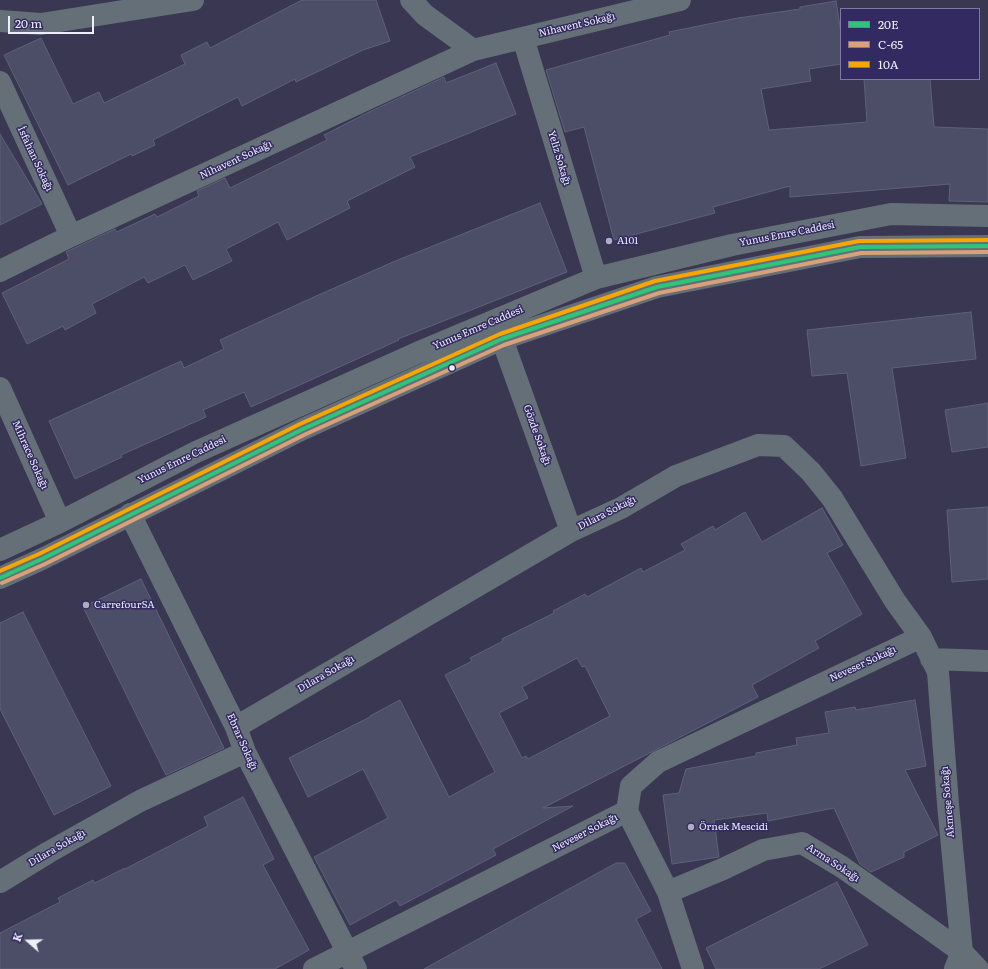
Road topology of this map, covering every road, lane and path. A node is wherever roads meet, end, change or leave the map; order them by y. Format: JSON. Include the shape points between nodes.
{"nodes":[{"id":1,"x":192,"y":0,"type":"edge"},
{"id":2,"x":411,"y":0,"type":"edge"},
{"id":3,"x":680,"y":0,"type":"edge"},
{"id":4,"x":0,"y":21,"type":"edge"},
{"id":5,"x":522,"y":38,"type":"junction"},
{"id":6,"x":473,"y":50,"type":"junction"},
{"id":7,"x":0,"y":82,"type":"edge"},
{"id":8,"x":988,"y":216,"type":"edge"},
{"id":9,"x":71,"y":236,"type":"junction"},
{"id":10,"x":988,"y":246,"type":"edge"},
{"id":11,"x":0,"y":272,"type":"edge"},
{"id":12,"x":596,"y":278,"type":"junction"},
{"id":13,"x":502,"y":339,"type":"junction"},
{"id":14,"x":0,"y":388,"type":"edge"},
{"id":15,"x":130,"y":514,"type":"junction"},
{"id":16,"x":60,"y":522,"type":"junction"},
{"id":17,"x":571,"y":532,"type":"junction"},
{"id":18,"x":0,"y":550,"type":"edge"},
{"id":19,"x":0,"y":578,"type":"edge"},
{"id":20,"x":920,"y":637,"type":"junction"},
{"id":21,"x":931,"y":659,"type":"junction"},
{"id":22,"x":988,"y":661,"type":"edge"},
{"id":23,"x":236,"y":726,"type":"junction"},
{"id":24,"x":244,"y":752,"type":"junction"},
{"id":25,"x":627,"y":811,"type":"junction"},
{"id":26,"x":0,"y":882,"type":"edge"},
{"id":27,"x":668,"y":892,"type":"junction"},
{"id":28,"x":958,"y":960,"type":"edge"},
{"id":29,"x":352,"y":961,"type":"edge"},
{"id":30,"x":314,"y":969,"type":"edge"},
{"id":31,"x":693,"y":969,"type":"edge"},
{"id":32,"x":978,"y":969,"type":"edge"}],
"edges":[{"from":1,"to":4,"type":"street","via":[[41,24]]},
{"from":2,"to":6,"type":"street","via":[[425,15]]},
{"from":3,"to":5,"type":"street","name":"Nihavent Sokağı"},
{"from":5,"to":6,"type":"street","name":"Nihavent Sokağı"},
{"from":5,"to":12,"type":"street","name":"Yeliz Sokağı"},
{"from":6,"to":9,"type":"street","name":"Nihavent Sokağı"},
{"from":7,"to":9,"type":"street","name":"İsfahan Sokağı"},
{"from":8,"to":12,"type":"street","name":"Yunus Emre Caddesi","via":[[891,214],[732,245]]},
{"from":9,"to":11,"type":"street","name":"Nihavent Sokağı"},
{"from":10,"to":13,"type":"street","name":"Yunus Emre Caddesi","via":[[860,247],[657,287]]},
{"from":12,"to":16,"type":"street","name":"Yunus Emre Caddesi","via":[[417,353],[196,452]]},
{"from":13,"to":15,"type":"street","name":"Yunus Emre Caddesi","via":[[303,430]]},
{"from":13,"to":17,"type":"street","name":"Gözde Sokağı"},
{"from":14,"to":16,"type":"street","name":"Mihrace Sokağı"},
{"from":15,"to":19,"type":"street","name":"Yunus Emre Caddesi"},
{"from":15,"to":23,"type":"street","name":"Ebrar Sokağı"},
{"from":16,"to":18,"type":"street","name":"Yunus Emre Caddesi"},
{"from":17,"to":20,"type":"street","name":"Dilara Sokağı","via":[[621,508],[676,476],[758,445],[784,446],[811,472],[832,498]]},
{"from":17,"to":23,"type":"street","name":"Dilara Sokağı"},
{"from":20,"to":21,"type":"street","name":"Akmeşe Sokağı"},
{"from":20,"to":25,"type":"street","name":"Neveser Sokağı","via":[[658,762],[631,786]]},
{"from":21,"to":22,"type":"street"},
{"from":21,"to":28,"type":"street","name":"Akmeşe Sokağı","via":[[938,672]]},
{"from":23,"to":24,"type":"street","name":"Ebrar Sokağı"},
{"from":24,"to":26,"type":"street","name":"Dilara Sokağı","via":[[140,801]]},
{"from":24,"to":29,"type":"street","name":"Ebrar Sokağı"},
{"from":25,"to":27,"type":"street"},
{"from":25,"to":29,"type":"street","name":"Neveser Sokağı"},
{"from":27,"to":28,"type":"street","name":"Arma Sokağı","via":[[763,850],[802,843],[842,867]]},
{"from":27,"to":31,"type":"street"},
{"from":28,"to":32,"type":"street","name":"Arma Sokağı"},
{"from":29,"to":30,"type":"street","name":"Neveser Sokağı"}]}
